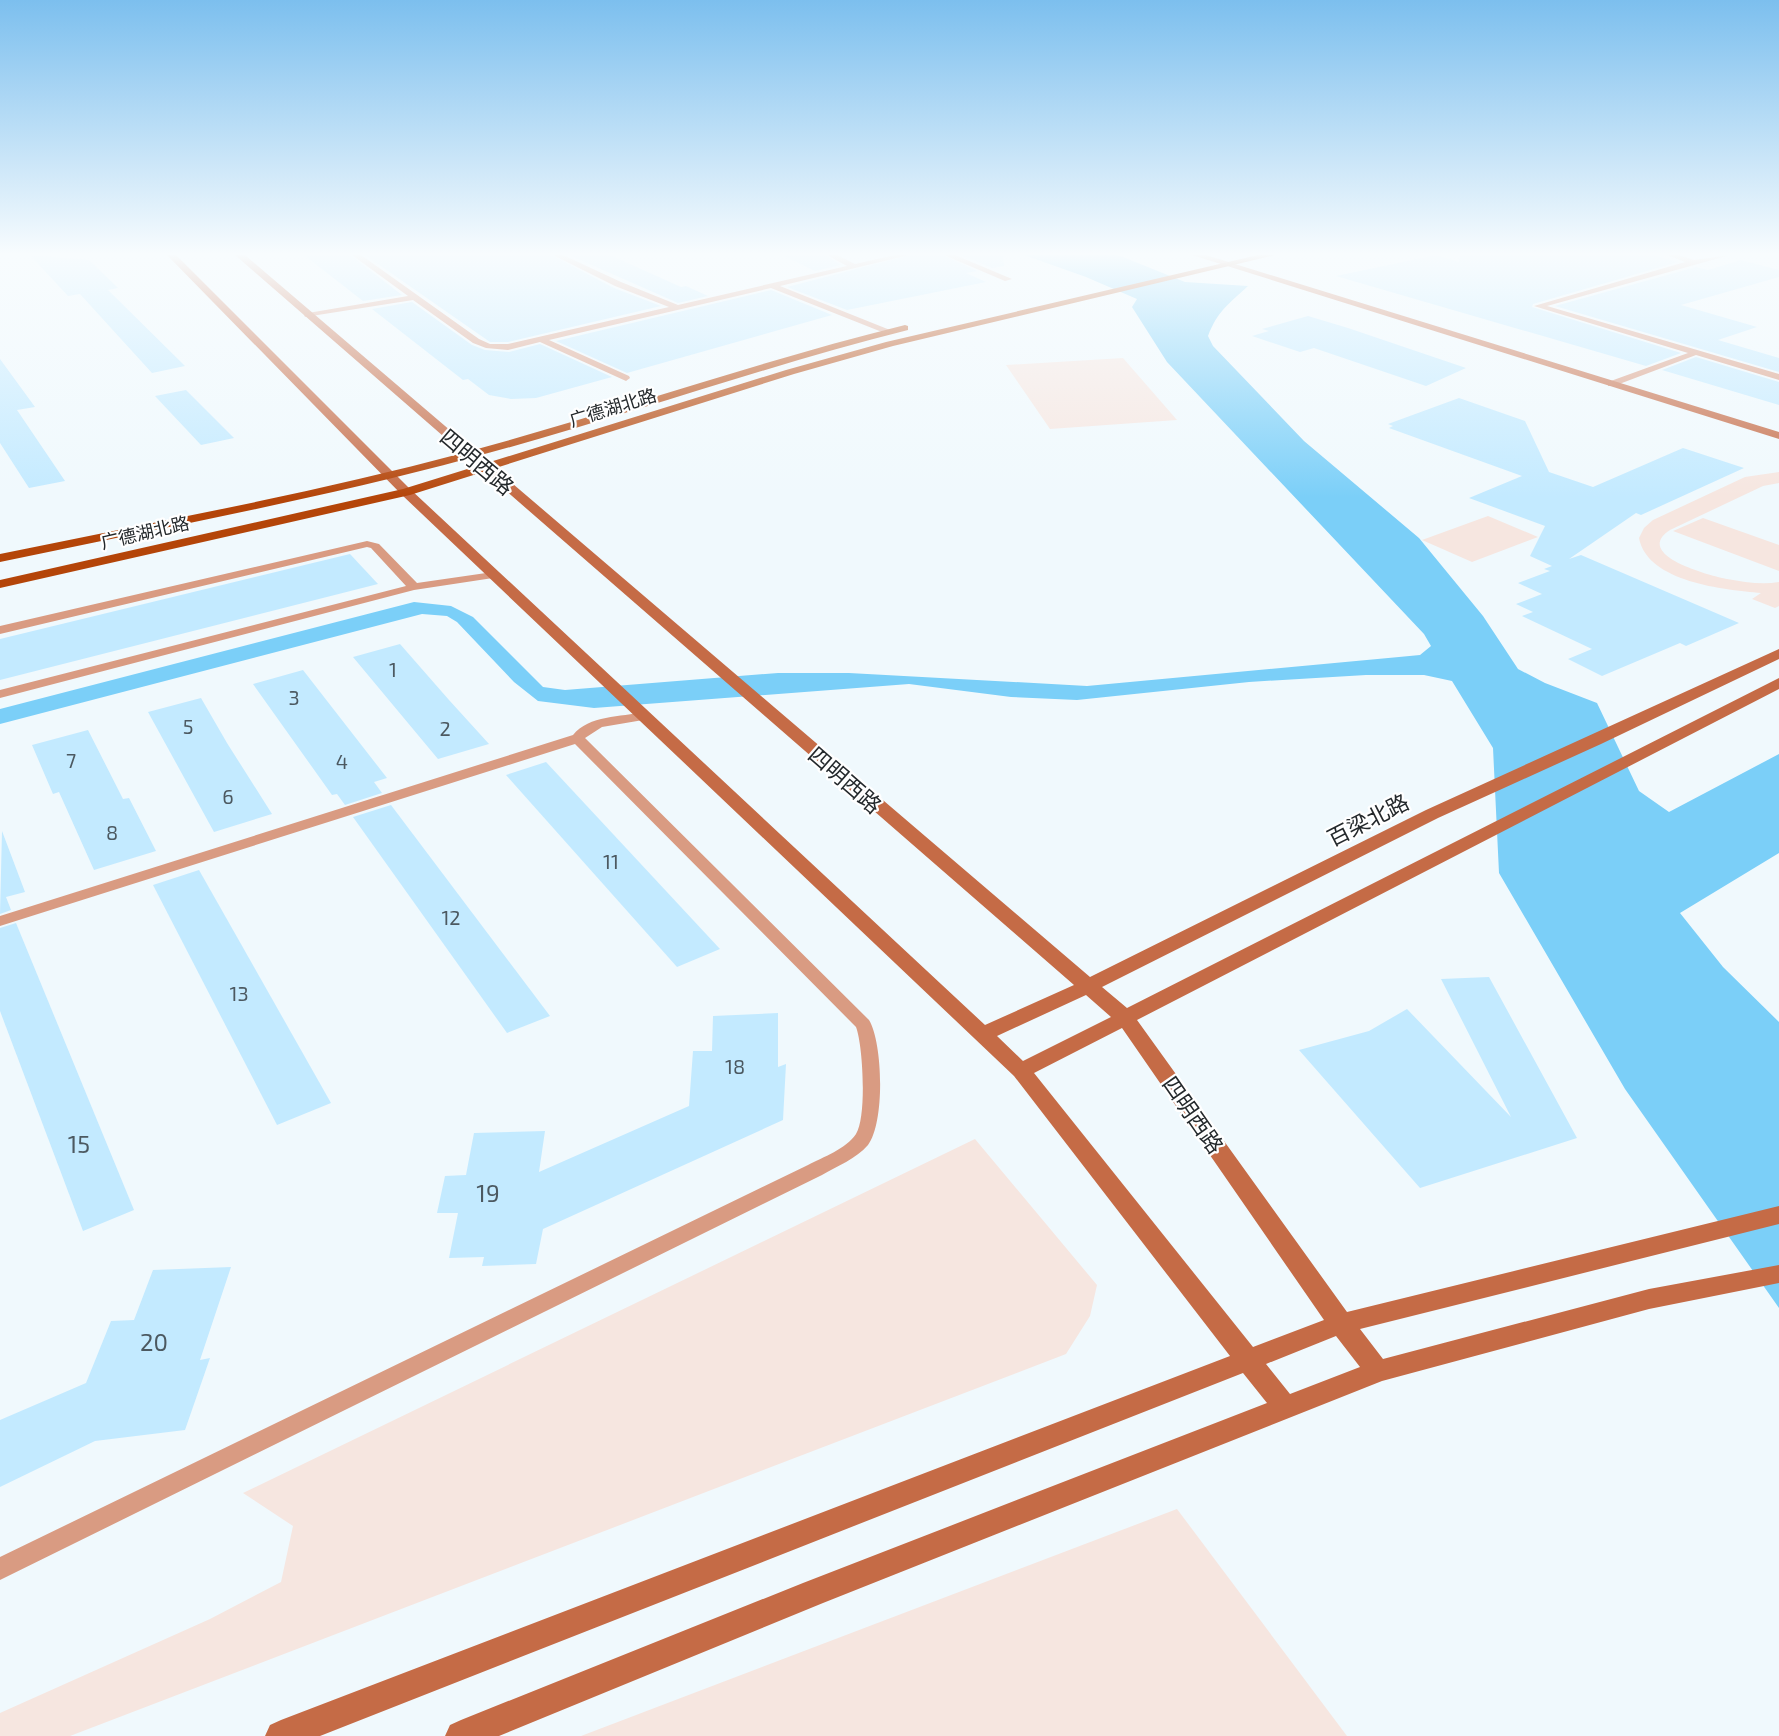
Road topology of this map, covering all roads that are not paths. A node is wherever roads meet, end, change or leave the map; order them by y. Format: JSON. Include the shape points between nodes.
{"nodes":[{"id":1,"x":251,"y":336,"type":"edge"},
{"id":2,"x":332,"y":336,"type":"edge"},
{"id":3,"x":469,"y":336,"type":"edge"},
{"id":4,"x":553,"y":336,"type":"edge"},
{"id":5,"x":873,"y":336,"type":"edge"},
{"id":6,"x":927,"y":336,"type":"edge"},
{"id":7,"x":1456,"y":336,"type":"edge"},
{"id":8,"x":1638,"y":336,"type":"edge"},
{"id":9,"x":540,"y":339,"type":"junction"},
{"id":10,"x":1695,"y":353,"type":"junction"},
{"id":11,"x":1779,"y":377,"type":"edge"},
{"id":12,"x":626,"y":378,"type":"dead end"},
{"id":13,"x":1611,"y":384,"type":"junction"},
{"id":14,"x":1779,"y":436,"type":"edge"},
{"id":15,"x":468,"y":455,"type":"junction"},
{"id":16,"x":483,"y":468,"type":"junction"},
{"id":17,"x":389,"y":475,"type":"junction"},
{"id":18,"x":406,"y":492,"type":"junction"},
{"id":19,"x":0,"y":558,"type":"edge"},
{"id":20,"x":493,"y":575,"type":"junction"},
{"id":21,"x":0,"y":584,"type":"edge"},
{"id":22,"x":414,"y":587,"type":"junction"},
{"id":23,"x":0,"y":630,"type":"edge"},
{"id":24,"x":1779,"y":653,"type":"edge"},
{"id":25,"x":1779,"y":683,"type":"edge"},
{"id":26,"x":0,"y":694,"type":"edge"},
{"id":27,"x":640,"y":712,"type":"junction"},
{"id":28,"x":577,"y":740,"type":"junction"},
{"id":29,"x":0,"y":921,"type":"edge"},
{"id":30,"x":1087,"y":987,"type":"junction"},
{"id":31,"x":1125,"y":1018,"type":"junction"},
{"id":32,"x":982,"y":1035,"type":"junction"},
{"id":33,"x":1021,"y":1071,"type":"junction"},
{"id":34,"x":1779,"y":1215,"type":"edge"},
{"id":35,"x":1779,"y":1274,"type":"edge"},
{"id":36,"x":1341,"y":1324,"type":"junction"},
{"id":37,"x":1249,"y":1358,"type":"junction"},
{"id":38,"x":1378,"y":1371,"type":"junction"},
{"id":39,"x":1285,"y":1407,"type":"junction"},
{"id":40,"x":0,"y":1569,"type":"edge"},
{"id":41,"x":281,"y":1736,"type":"edge"},
{"id":42,"x":461,"y":1736,"type":"edge"}],
"edges":[{"from":1,"to":17,"type":"main road"},
{"from":2,"to":15,"type":"main road","name":"四明西路"},
{"from":3,"to":9,"type":"lane","via":[[489,346],[508,347]]},
{"from":4,"to":9,"type":"lane"},
{"from":5,"to":15,"type":"main road","name":"广德湖北路"},
{"from":6,"to":16,"type":"main road","name":"广德湖北路","via":[[834,359]]},
{"from":7,"to":13,"type":"main road"},
{"from":8,"to":10,"type":"lane"},
{"from":9,"to":12,"type":"lane"},
{"from":10,"to":11,"type":"lane"},
{"from":10,"to":13,"type":"lane"},
{"from":13,"to":14,"type":"main road"},
{"from":15,"to":16,"type":"main road","name":"四明西路"},
{"from":15,"to":17,"type":"main road","name":"广德湖北路"},
{"from":16,"to":18,"type":"main road","name":"广德湖北路"},
{"from":16,"to":30,"type":"main road","name":"四明西路"},
{"from":17,"to":18,"type":"main road"},
{"from":17,"to":19,"type":"main road","name":"广德湖北路"},
{"from":18,"to":20,"type":"main road"},
{"from":18,"to":21,"type":"main road","name":"广德湖北路"},
{"from":20,"to":22,"type":"lane"},
{"from":20,"to":27,"type":"main road"},
{"from":22,"to":23,"type":"lane","via":[[375,546],[367,544]]},
{"from":22,"to":26,"type":"lane"},
{"from":24,"to":30,"type":"main road","name":"百梁北路","via":[[1432,814]]},
{"from":25,"to":31,"type":"main road"},
{"from":27,"to":28,"type":"lane","via":[[594,725],[580,732]]},
{"from":27,"to":32,"type":"main road"},
{"from":28,"to":29,"type":"lane"},
{"from":28,"to":40,"type":"lane","via":[[863,1024],[868,1036],[869,1119],[865,1136],[848,1152],[815,1170]]},
{"from":30,"to":31,"type":"main road","name":"四明西路"},
{"from":30,"to":32,"type":"main road","name":"百梁北路"},
{"from":31,"to":33,"type":"main road"},
{"from":31,"to":36,"type":"main road","name":"四明西路"},
{"from":32,"to":33,"type":"main road"},
{"from":33,"to":37,"type":"main road"},
{"from":34,"to":36,"type":"main road"},
{"from":35,"to":38,"type":"main road","via":[[1649,1299]]},
{"from":36,"to":37,"type":"main road"},
{"from":36,"to":38,"type":"main road","name":"四明西路"},
{"from":37,"to":39,"type":"main road"},
{"from":37,"to":41,"type":"main road"},
{"from":38,"to":39,"type":"main road"},
{"from":39,"to":42,"type":"main road"}]}
